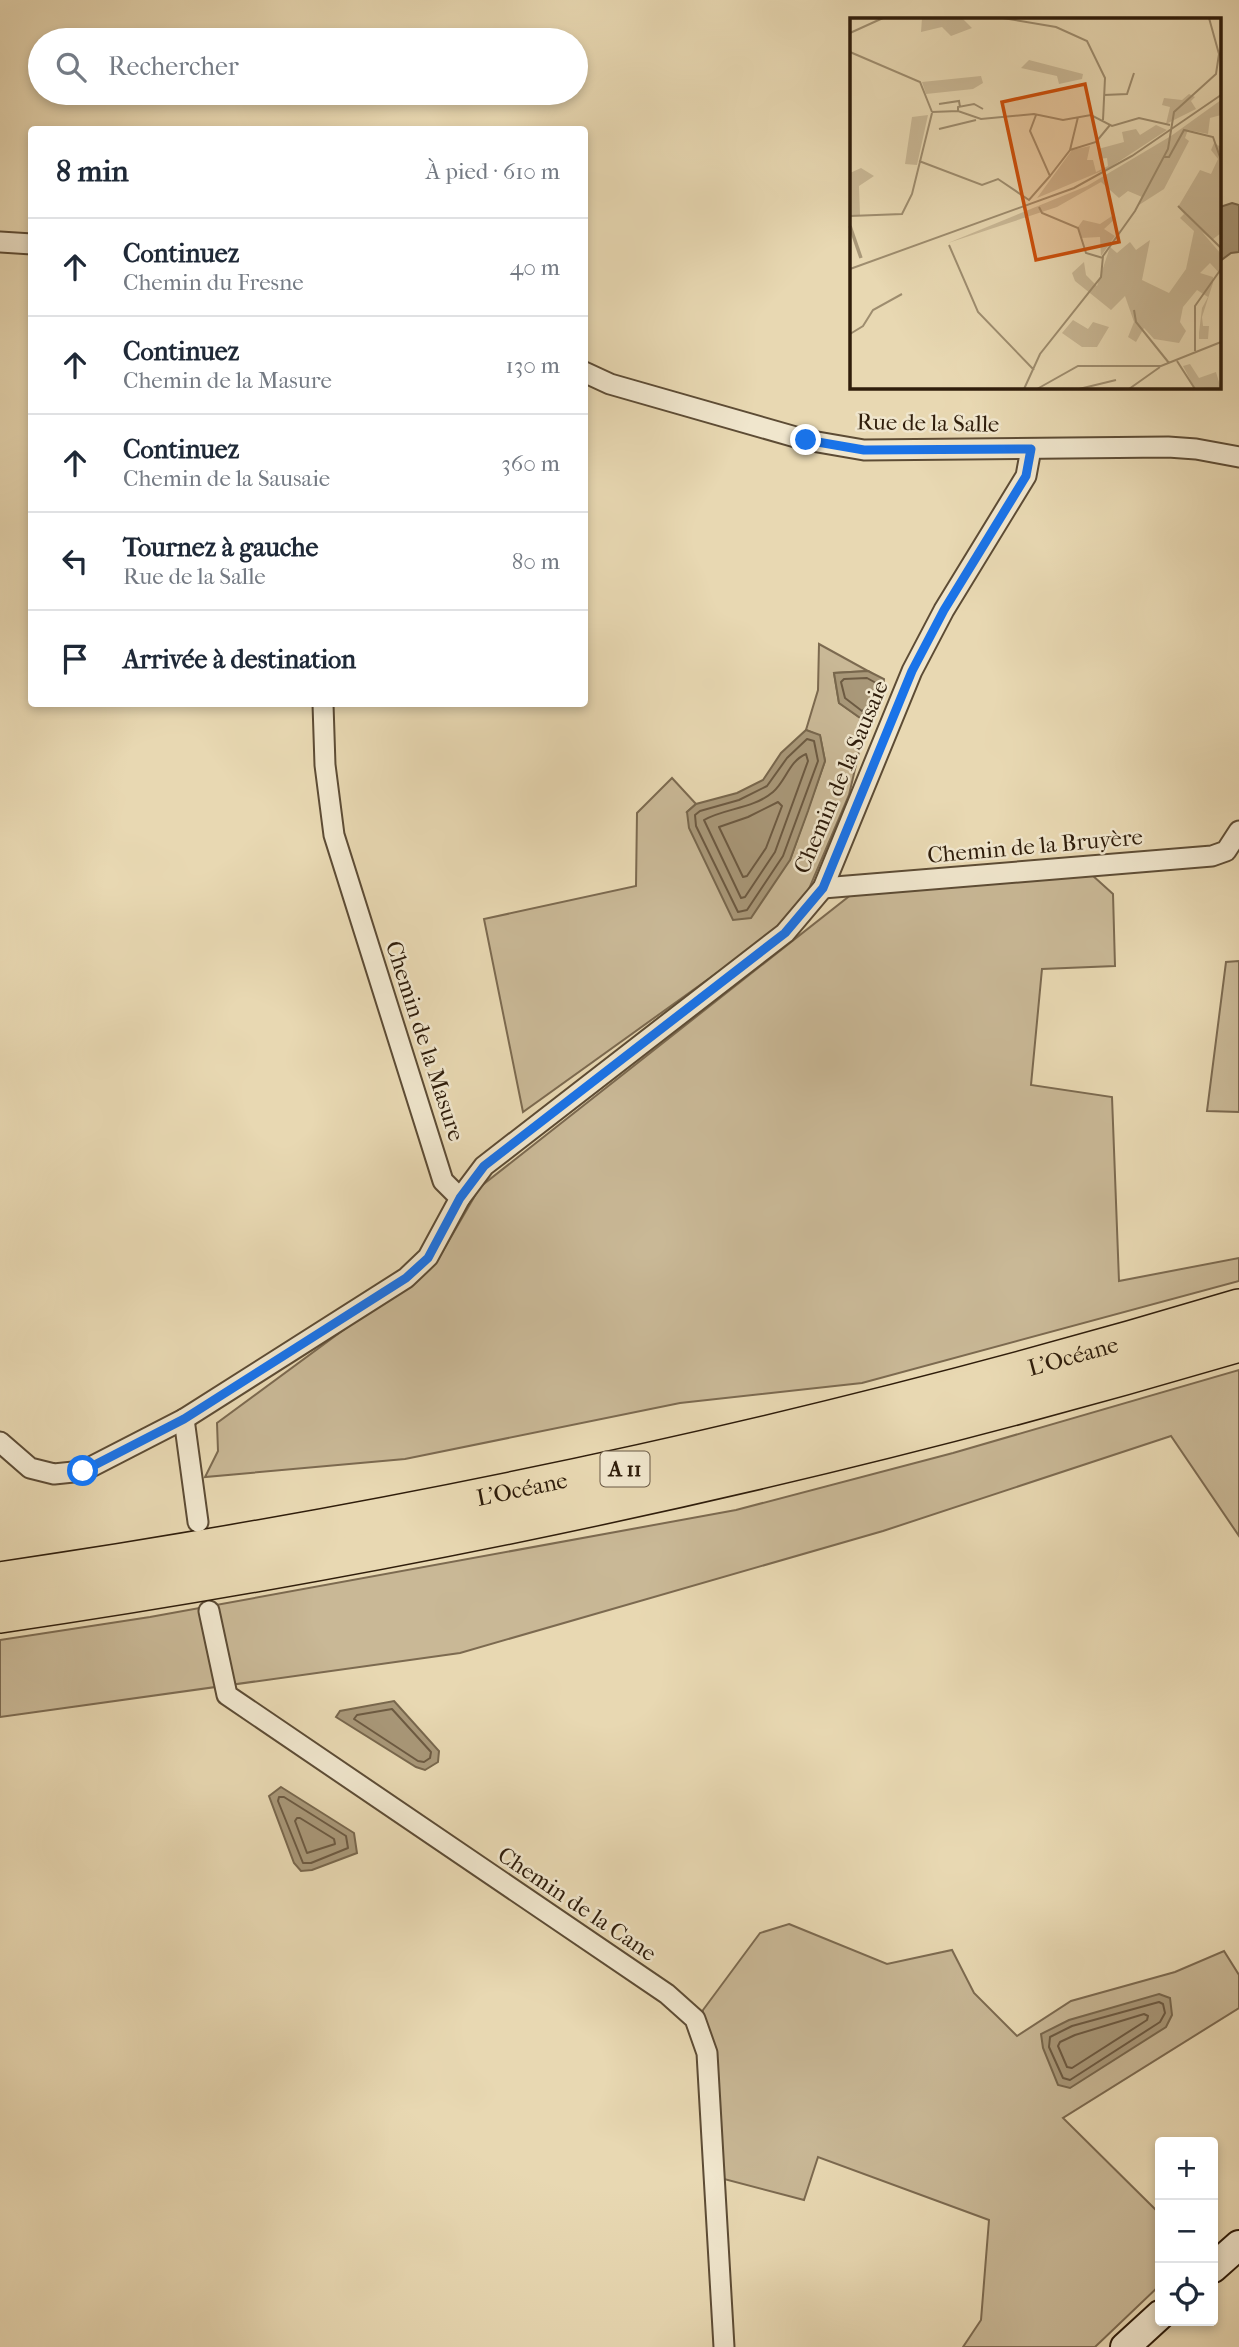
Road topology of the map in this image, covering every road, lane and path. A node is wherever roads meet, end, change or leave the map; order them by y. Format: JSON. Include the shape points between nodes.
{"nodes":[{"id":1,"x":0,"y":242,"type":"edge"},
{"id":2,"x":28,"y":244,"type":"edge"},
{"id":3,"x":588,"y":374,"type":"edge"},
{"id":4,"x":1031,"y":449,"type":"junction"},
{"id":5,"x":1239,"y":457,"type":"edge"},
{"id":6,"x":323,"y":707,"type":"edge"},
{"id":7,"x":1239,"y":831,"type":"edge"},
{"id":8,"x":823,"y":888,"type":"junction"},
{"id":9,"x":460,"y":1198,"type":"junction"},
{"id":10,"x":1239,"y":1308,"type":"edge"},
{"id":11,"x":1239,"y":1343,"type":"edge"},
{"id":12,"x":184,"y":1419,"type":"junction"},
{"id":13,"x":0,"y":1442,"type":"edge"},
{"id":14,"x":198,"y":1522,"type":"dead end"},
{"id":15,"x":0,"y":1581,"type":"edge"},
{"id":16,"x":209,"y":1611,"type":"dead end"},
{"id":17,"x":0,"y":1614,"type":"edge"},
{"id":18,"x":1239,"y":2245,"type":"edge"},
{"id":19,"x":1218,"y":2264,"type":"edge"},
{"id":20,"x":1155,"y":2320,"type":"edge"},
{"id":21,"x":724,"y":2347,"type":"edge"},
{"id":22,"x":1125,"y":2347,"type":"edge"}],
"edges":[{"from":1,"to":2,"type":"street"},
{"from":3,"to":4,"type":"street","name":"Rue de la Salle","via":[[806,440],[864,450]]},
{"from":4,"to":5,"type":"street","name":"Rue de la Salle","via":[[1168,447]]},
{"from":4,"to":8,"type":"street","name":"Chemin de la Sausaie","via":[[1026,476],[912,671]]},
{"from":6,"to":9,"type":"street","name":"Chemin de la Masure","via":[[334,835],[443,1181]]},
{"from":7,"to":8,"type":"street","name":"Chemin de la Bruyère","via":[[1226,851],[1212,856]]},
{"from":8,"to":9,"type":"street","name":"Chemin de la Sausaie","via":[[785,933],[484,1166]]},
{"from":9,"to":12,"type":"street","via":[[428,1258],[406,1278]]},
{"from":10,"to":15,"type":"highway","name":"L’Océane","number":"A 11","via":[[950,1391],[644,1465],[314,1530]]},
{"from":11,"to":17,"type":"highway","name":"L’Océane","number":"A 11","via":[[942,1427],[601,1507],[247,1576]]},
{"from":12,"to":13,"type":"street","via":[[83,1471],[54,1474],[30,1468]]},
{"from":12,"to":14,"type":"street"},
{"from":16,"to":21,"type":"street","name":"Chemin de la Cane","via":[[227,1695],[667,1994],[695,2019],[707,2053]]},
{"from":18,"to":19,"type":"street"},
{"from":20,"to":22,"type":"street"}]}
